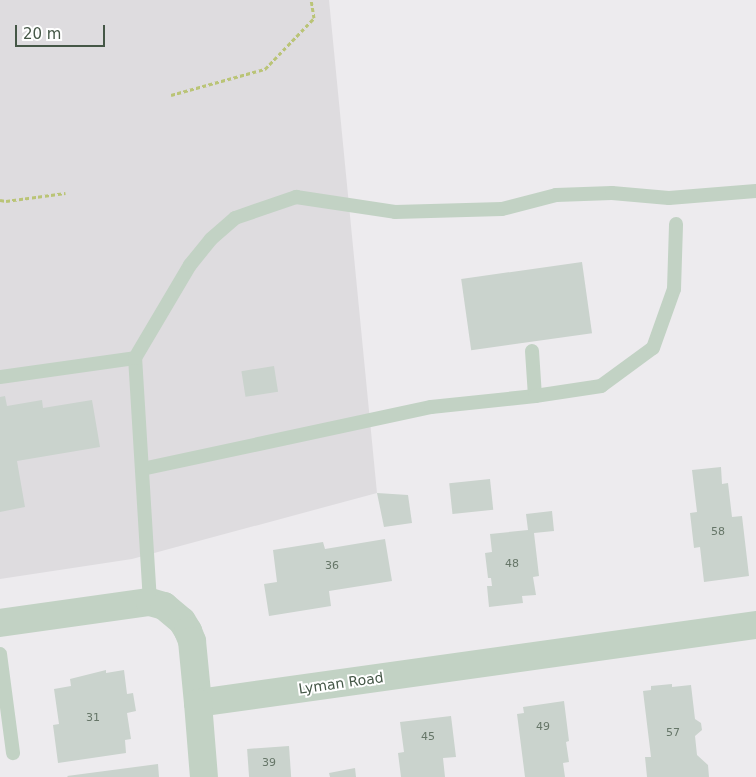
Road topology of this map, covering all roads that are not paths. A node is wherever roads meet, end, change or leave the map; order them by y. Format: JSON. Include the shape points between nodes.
{"nodes":[{"id":1,"x":756,"y":191,"type":"edge"},
{"id":2,"x":676,"y":224,"type":"dead end"},
{"id":3,"x":532,"y":351,"type":"dead end"},
{"id":4,"x":134,"y":358,"type":"junction"},
{"id":5,"x":0,"y":377,"type":"edge"},
{"id":6,"x":535,"y":396,"type":"junction"},
{"id":7,"x":142,"y":469,"type":"junction"},
{"id":8,"x":150,"y":602,"type":"junction"},
{"id":9,"x":0,"y":623,"type":"edge"},
{"id":10,"x":756,"y":624,"type":"edge"},
{"id":11,"x":0,"y":654,"type":"edge"},
{"id":12,"x":198,"y":703,"type":"junction"},
{"id":13,"x":13,"y":752,"type":"dead end"},
{"id":14,"x":204,"y":777,"type":"edge"}],
"edges":[{"from":1,"to":4,"type":"lane","via":[[669,198],[612,193],[556,194],[502,209],[433,212],[395,212],[296,197],[235,218],[211,239],[190,265]]},
{"from":2,"to":6,"type":"lane","via":[[674,289],[653,348],[601,386]]},
{"from":3,"to":6,"type":"lane"},
{"from":4,"to":5,"type":"lane"},
{"from":4,"to":7,"type":"lane"},
{"from":6,"to":7,"type":"lane","via":[[431,407]]},
{"from":7,"to":8,"type":"lane"},
{"from":8,"to":9,"type":"street"},
{"from":8,"to":12,"type":"street","via":[[164,606],[188,631],[192,641]]},
{"from":10,"to":12,"type":"street","name":"Lyman Road"},
{"from":11,"to":13,"type":"lane"},
{"from":12,"to":14,"type":"street"}]}
